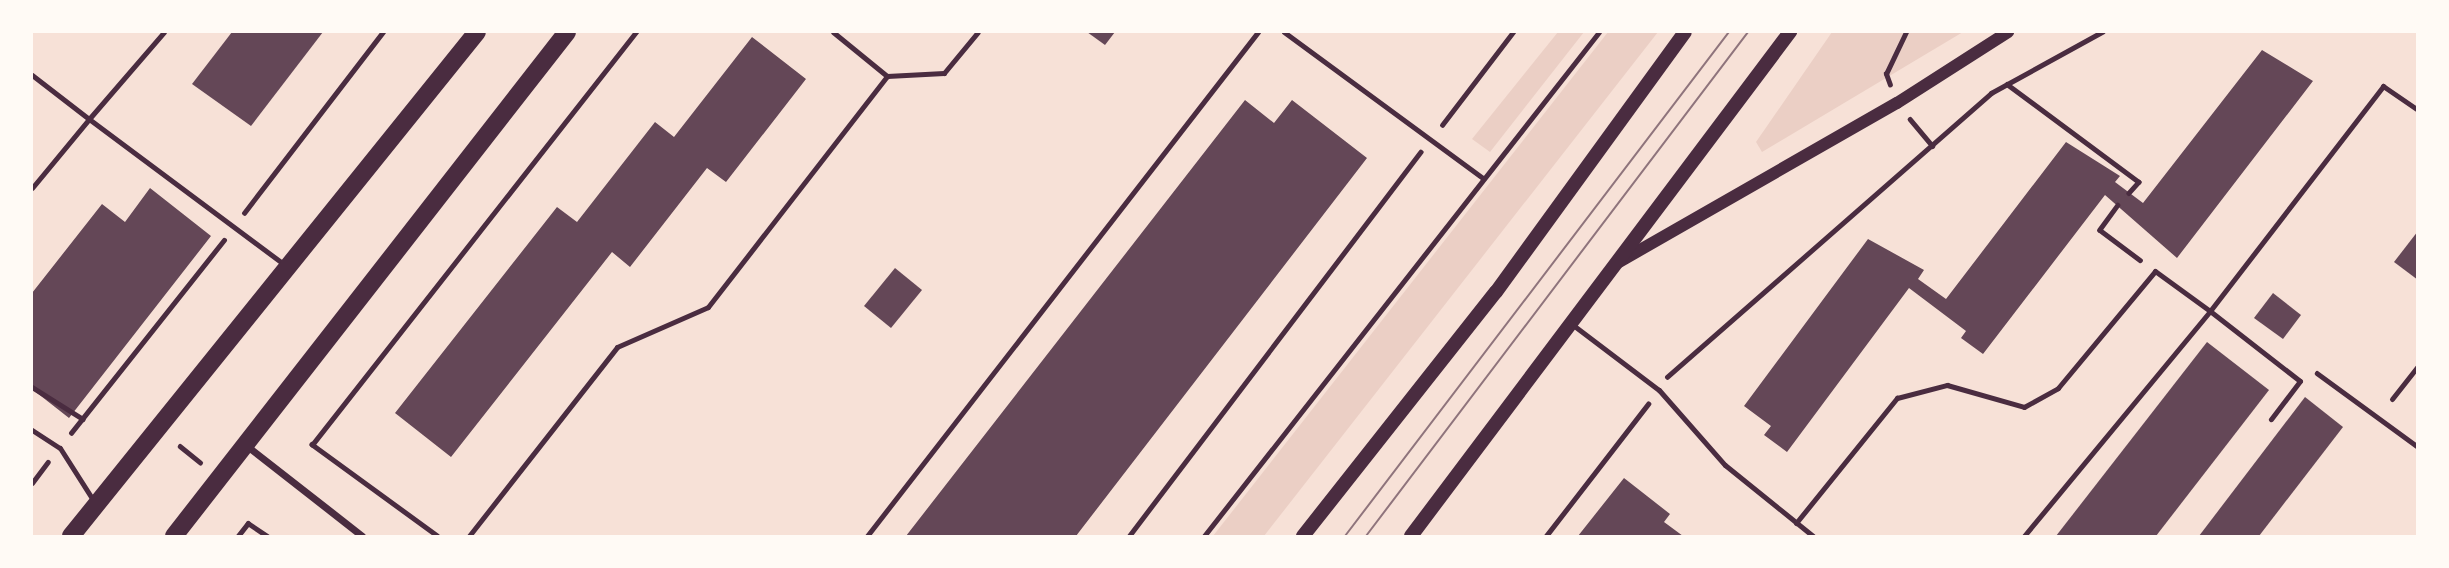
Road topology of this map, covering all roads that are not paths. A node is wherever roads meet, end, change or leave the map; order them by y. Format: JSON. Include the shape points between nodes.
{"nodes":[{"id":1,"x":164,"y":32,"type":"edge"},
{"id":2,"x":477,"y":32,"type":"edge"},
{"id":3,"x":567,"y":32,"type":"edge"},
{"id":4,"x":833,"y":32,"type":"edge"},
{"id":5,"x":978,"y":32,"type":"edge"},
{"id":6,"x":1258,"y":32,"type":"edge"},
{"id":7,"x":1284,"y":32,"type":"edge"},
{"id":8,"x":1599,"y":32,"type":"edge"},
{"id":9,"x":1685,"y":32,"type":"edge"},
{"id":10,"x":1790,"y":32,"type":"edge"},
{"id":11,"x":2008,"y":32,"type":"edge"},
{"id":12,"x":32,"y":75,"type":"edge"},
{"id":13,"x":887,"y":76,"type":"junction"},
{"id":14,"x":2417,"y":110,"type":"edge"},
{"id":15,"x":89,"y":119,"type":"junction"},
{"id":16,"x":1483,"y":178,"type":"junction"},
{"id":17,"x":32,"y":188,"type":"edge"},
{"id":18,"x":1613,"y":265,"type":"junction"},
{"id":19,"x":287,"y":267,"type":"junction"},
{"id":20,"x":2210,"y":311,"type":"junction"},
{"id":21,"x":1573,"y":325,"type":"junction"},
{"id":22,"x":2417,"y":366,"type":"edge"},
{"id":23,"x":2392,"y":399,"type":"dead end"},
{"id":24,"x":2270,"y":419,"type":"dead end"},
{"id":25,"x":32,"y":430,"type":"edge"},
{"id":26,"x":247,"y":446,"type":"junction"},
{"id":27,"x":96,"y":505,"type":"junction"},
{"id":28,"x":1796,"y":523,"type":"junction"},
{"id":29,"x":71,"y":537,"type":"edge"},
{"id":30,"x":174,"y":537,"type":"edge"},
{"id":31,"x":362,"y":537,"type":"edge"},
{"id":32,"x":469,"y":537,"type":"edge"},
{"id":33,"x":867,"y":537,"type":"edge"},
{"id":34,"x":1204,"y":537,"type":"edge"},
{"id":35,"x":1303,"y":537,"type":"edge"},
{"id":36,"x":1412,"y":537,"type":"edge"},
{"id":37,"x":1813,"y":537,"type":"edge"},
{"id":38,"x":2024,"y":537,"type":"edge"}],
"edges":[{"from":1,"to":15,"type":"lane"},
{"from":2,"to":19,"type":"main road"},
{"from":3,"to":26,"type":"main road"},
{"from":4,"to":13,"type":"lane"},
{"from":5,"to":13,"type":"lane","via":[[944,73]]},
{"from":6,"to":33,"type":"lane"},
{"from":7,"to":16,"type":"lane"},
{"from":8,"to":16,"type":"lane"},
{"from":9,"to":35,"type":"main road","via":[[1496,292]]},
{"from":10,"to":18,"type":"main road","via":[[1771,65]]},
{"from":11,"to":18,"type":"street","via":[[1897,103]]},
{"from":12,"to":15,"type":"lane"},
{"from":13,"to":32,"type":"lane","via":[[708,307],[617,347]]},
{"from":14,"to":20,"type":"lane","via":[[2383,86]]},
{"from":15,"to":17,"type":"lane"},
{"from":15,"to":19,"type":"lane","via":[[236,223]]},
{"from":16,"to":34,"type":"lane"},
{"from":18,"to":21,"type":"main road"},
{"from":19,"to":27,"type":"main road"},
{"from":20,"to":24,"type":"lane","via":[[2300,381]]},
{"from":20,"to":28,"type":"lane","via":[[2155,271],[2058,388],[2024,407],[1947,385],[1897,398]]},
{"from":20,"to":38,"type":"lane"},
{"from":21,"to":28,"type":"lane","via":[[1658,390],[1725,465]]},
{"from":21,"to":36,"type":"main road"},
{"from":22,"to":23,"type":"lane"},
{"from":25,"to":27,"type":"lane","via":[[60,448]]},
{"from":26,"to":30,"type":"main road"},
{"from":26,"to":31,"type":"street"},
{"from":27,"to":29,"type":"main road"},
{"from":28,"to":37,"type":"lane"}]}
